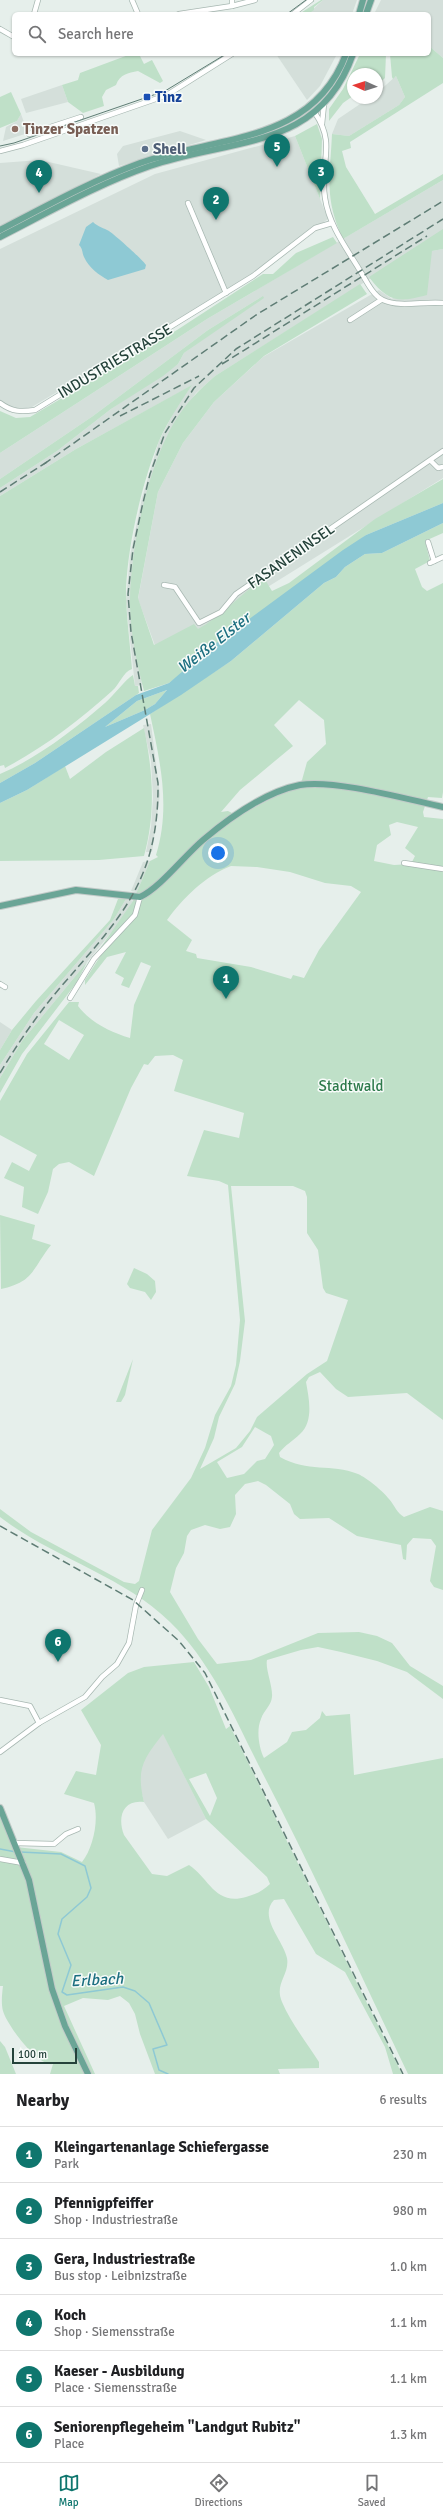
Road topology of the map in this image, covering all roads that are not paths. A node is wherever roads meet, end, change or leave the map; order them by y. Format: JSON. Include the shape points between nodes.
{"nodes":[{"id":1,"x":38,"y":0,"type":"edge"},
{"id":2,"x":132,"y":0,"type":"edge"},
{"id":3,"x":232,"y":0,"type":"edge"},
{"id":4,"x":255,"y":0,"type":"edge"},
{"id":5,"x":311,"y":0,"type":"edge"},
{"id":6,"x":363,"y":0,"type":"edge"},
{"id":7,"x":371,"y":0,"type":"edge"},
{"id":8,"x":232,"y":6,"type":"junction"},
{"id":9,"x":35,"y":12,"type":"edge"},
{"id":10,"x":137,"y":12,"type":"edge"},
{"id":11,"x":192,"y":12,"type":"edge"},
{"id":12,"x":296,"y":12,"type":"edge"},
{"id":13,"x":359,"y":12,"type":"edge"},
{"id":14,"x":367,"y":12,"type":"edge"},
{"id":15,"x":0,"y":29,"type":"edge"},
{"id":16,"x":12,"y":36,"type":"edge"},
{"id":17,"x":229,"y":56,"type":"edge"},
{"id":18,"x":345,"y":56,"type":"edge"},
{"id":19,"x":352,"y":56,"type":"edge"},
{"id":20,"x":324,"y":104,"type":"junction"},
{"id":21,"x":310,"y":107,"type":"junction"},
{"id":22,"x":315,"y":112,"type":"junction"},
{"id":23,"x":81,"y":117,"type":"dead end"},
{"id":24,"x":322,"y":124,"type":"junction"},
{"id":25,"x":29,"y":134,"type":"dead end"},
{"id":26,"x":0,"y":150,"type":"edge"},
{"id":27,"x":188,"y":203,"type":"dead end"},
{"id":28,"x":332,"y":223,"type":"junction"},
{"id":29,"x":0,"y":230,"type":"edge"},
{"id":30,"x":0,"y":237,"type":"edge"},
{"id":31,"x":226,"y":293,"type":"junction"},
{"id":32,"x":382,"y":300,"type":"junction"},
{"id":33,"x":443,"y":303,"type":"edge"},
{"id":34,"x":350,"y":320,"type":"dead end"},
{"id":35,"x":0,"y":403,"type":"edge"},
{"id":36,"x":443,"y":451,"type":"edge"},
{"id":37,"x":431,"y":461,"type":"junction"},
{"id":38,"x":443,"y":467,"type":"edge"},
{"id":39,"x":428,"y":542,"type":"dead end"},
{"id":40,"x":443,"y":557,"type":"edge"},
{"id":41,"x":164,"y":585,"type":"dead end"},
{"id":42,"x":443,"y":806,"type":"edge"},
{"id":43,"x":404,"y":863,"type":"dead end"},
{"id":44,"x":443,"y":869,"type":"edge"},
{"id":45,"x":140,"y":897,"type":"junction"},
{"id":46,"x":0,"y":906,"type":"edge"},
{"id":47,"x":0,"y":984,"type":"edge"},
{"id":48,"x":5,"y":987,"type":"dead end"},
{"id":49,"x":70,"y":998,"type":"dead end"},
{"id":50,"x":142,"y":1590,"type":"dead end"},
{"id":51,"x":0,"y":1700,"type":"edge"},
{"id":52,"x":39,"y":1723,"type":"junction"},
{"id":53,"x":0,"y":1752,"type":"edge"},
{"id":54,"x":0,"y":1808,"type":"edge"},
{"id":55,"x":78,"y":1829,"type":"dead end"},
{"id":56,"x":16,"y":1845,"type":"junction"},
{"id":57,"x":0,"y":1859,"type":"edge"},
{"id":58,"x":23,"y":1863,"type":"junction"},
{"id":59,"x":88,"y":2074,"type":"edge"}],
"edges":[{"from":1,"to":9,"type":"street"},
{"from":2,"to":10,"type":"street"},
{"from":3,"to":8,"type":"street"},
{"from":4,"to":8,"type":"street"},
{"from":5,"to":12,"type":"street"},
{"from":6,"to":13,"type":"main road"},
{"from":7,"to":14,"type":"main road"},
{"from":8,"to":11,"type":"street"},
{"from":15,"to":16,"type":"street"},
{"from":17,"to":26,"type":"street","via":[[167,95]]},
{"from":18,"to":21,"type":"main road","via":[[328,88]]},
{"from":19,"to":20,"type":"main road","via":[[342,80]]},
{"from":20,"to":22,"type":"main road"},
{"from":20,"to":24,"type":"street"},
{"from":21,"to":22,"type":"main road"},
{"from":21,"to":29,"type":"main road","via":[[271,129],[177,151],[125,169]]},
{"from":22,"to":24,"type":"street"},
{"from":22,"to":30,"type":"main road","via":[[300,124],[269,137],[184,155],[120,178]]},
{"from":23,"to":25,"type":"street"},
{"from":24,"to":28,"type":"street","via":[[327,140],[325,197]]},
{"from":27,"to":31,"type":"street"},
{"from":28,"to":31,"type":"street","name":"INDUSTRIESTRASSE","via":[[315,228],[253,276]]},
{"from":28,"to":32,"type":"street","via":[[371,288]]},
{"from":31,"to":35,"type":"street","name":"INDUSTRIESTRASSE","via":[[35,410],[21,412],[8,409]]},
{"from":32,"to":33,"type":"street","via":[[402,304]]},
{"from":32,"to":34,"type":"street"},
{"from":36,"to":37,"type":"street","name":"FASANENINSEL"},
{"from":37,"to":38,"type":"street","via":[[438,468]]},
{"from":37,"to":41,"type":"street","name":"FASANENINSEL","via":[[236,594],[221,612],[198,623],[175,587]]},
{"from":39,"to":40,"type":"street","via":[[432,562]]},
{"from":42,"to":45,"type":"main road","via":[[338,786],[301,785],[282,790],[244,811],[203,840]]},
{"from":43,"to":44,"type":"street"},
{"from":45,"to":46,"type":"main road","via":[[76,890]]},
{"from":45,"to":49,"type":"street","via":[[135,915],[94,959]]},
{"from":47,"to":48,"type":"street"},
{"from":50,"to":52,"type":"street","via":[[136,1604],[130,1643],[117,1664],[85,1697]]},
{"from":51,"to":52,"type":"street","via":[[30,1706]]},
{"from":52,"to":53,"type":"street"},
{"from":54,"to":56,"type":"main road"},
{"from":55,"to":56,"type":"street","via":[[66,1834],[54,1844]]},
{"from":56,"to":58,"type":"main road"},
{"from":57,"to":58,"type":"street"},
{"from":58,"to":59,"type":"main road","via":[[32,1893],[52,1989],[65,2026]]}]}
